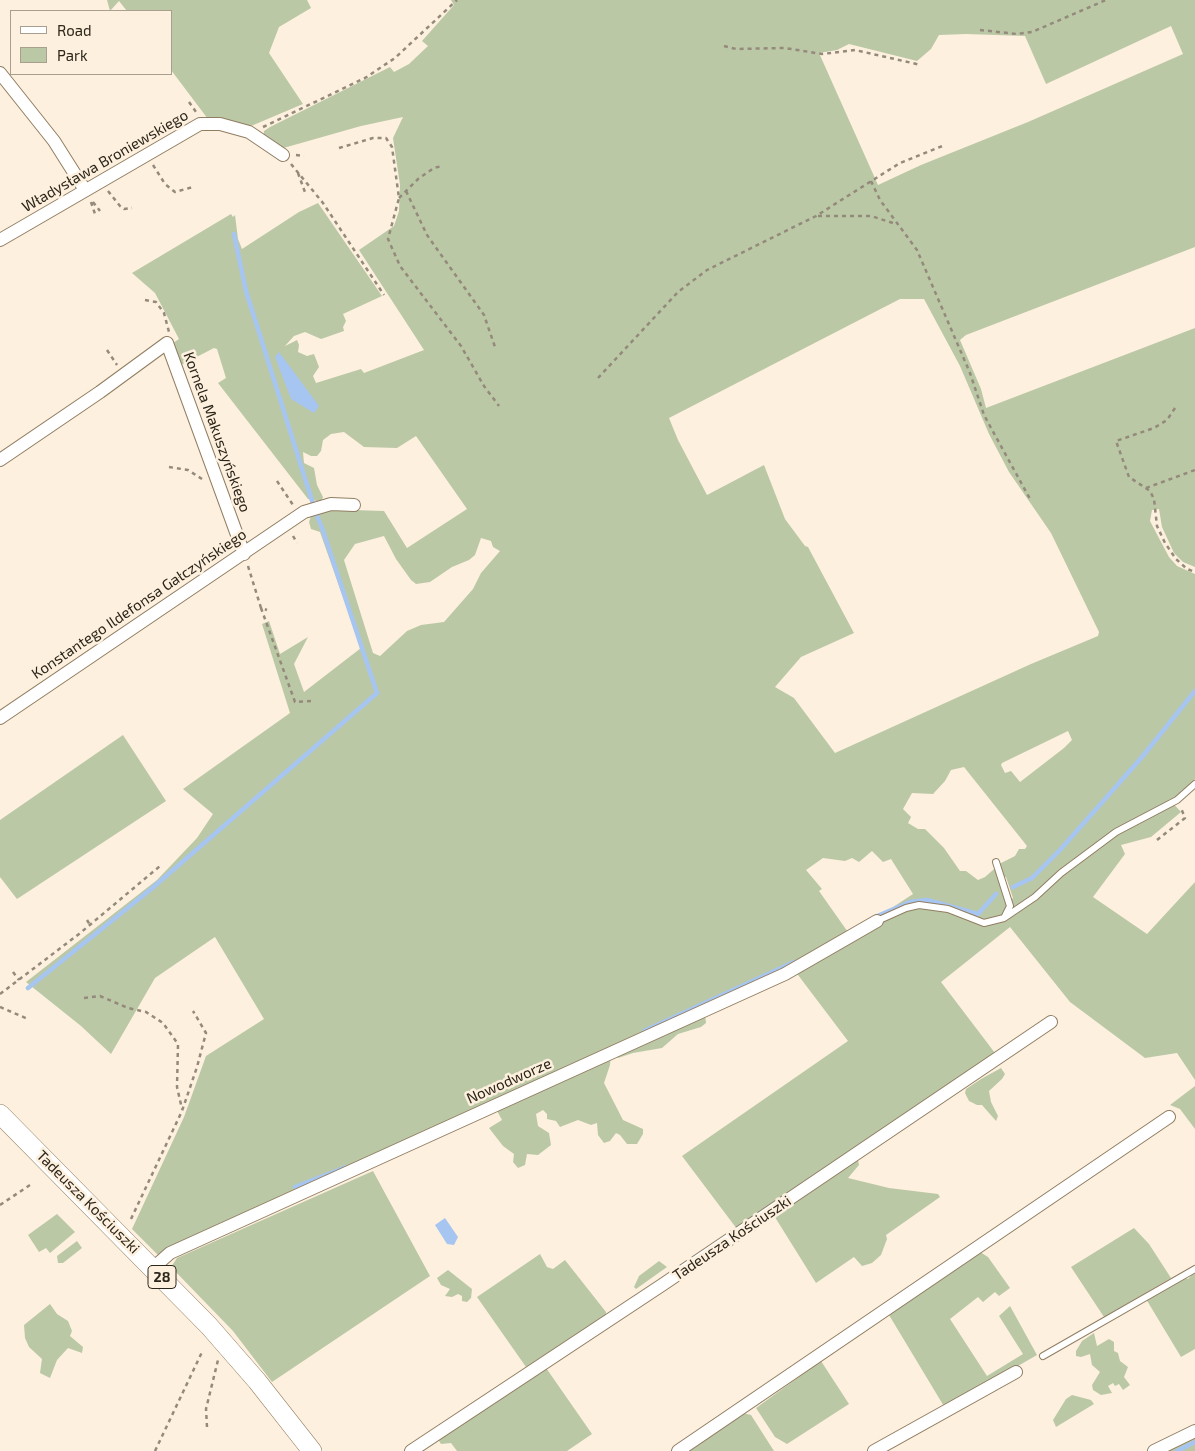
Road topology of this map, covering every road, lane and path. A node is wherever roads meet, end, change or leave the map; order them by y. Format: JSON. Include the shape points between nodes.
{"nodes":[{"id":1,"x":457,"y":0,"type":"edge"},
{"id":2,"x":1106,"y":0,"type":"edge"},
{"id":3,"x":980,"y":30,"type":"dead end"},
{"id":4,"x":724,"y":46,"type":"dead end"},
{"id":5,"x":921,"y":66,"type":"dead end"},
{"id":6,"x":0,"y":72,"type":"edge"},
{"id":7,"x":248,"y":132,"type":"junction"},
{"id":8,"x":945,"y":145,"type":"dead end"},
{"id":9,"x":339,"y":148,"type":"dead end"},
{"id":10,"x":283,"y":154,"type":"junction"},
{"id":11,"x":304,"y":156,"type":"dead end"},
{"id":12,"x":153,"y":165,"type":"dead end"},
{"id":13,"x":442,"y":166,"type":"dead end"},
{"id":14,"x":297,"y":170,"type":"junction"},
{"id":15,"x":103,"y":180,"type":"junction"},
{"id":16,"x":870,"y":181,"type":"junction"},
{"id":17,"x":192,"y":187,"type":"dead end"},
{"id":18,"x":406,"y":191,"type":"junction"},
{"id":19,"x":88,"y":194,"type":"junction"},
{"id":20,"x":306,"y":195,"type":"dead end"},
{"id":21,"x":399,"y":198,"type":"junction"},
{"id":22,"x":132,"y":208,"type":"dead end"},
{"id":23,"x":95,"y":214,"type":"dead end"},
{"id":24,"x":816,"y":216,"type":"junction"},
{"id":25,"x":898,"y":224,"type":"junction"},
{"id":26,"x":0,"y":240,"type":"edge"},
{"id":27,"x":384,"y":295,"type":"dead end"},
{"id":28,"x":145,"y":300,"type":"dead end"},
{"id":29,"x":167,"y":343,"type":"junction"},
{"id":30,"x":494,"y":348,"type":"dead end"},
{"id":31,"x":107,"y":350,"type":"dead end"},
{"id":32,"x":124,"y":374,"type":"junction"},
{"id":33,"x":598,"y":378,"type":"dead end"},
{"id":34,"x":499,"y":406,"type":"dead end"},
{"id":35,"x":1175,"y":408,"type":"dead end"},
{"id":36,"x":0,"y":460,"type":"edge"},
{"id":37,"x":169,"y":467,"type":"dead end"},
{"id":38,"x":1195,"y":470,"type":"edge"},
{"id":39,"x":204,"y":481,"type":"dead end"},
{"id":40,"x":277,"y":481,"type":"dead end"},
{"id":41,"x":1145,"y":488,"type":"junction"},
{"id":42,"x":1030,"y":499,"type":"dead end"},
{"id":43,"x":354,"y":505,"type":"dead end"},
{"id":44,"x":299,"y":515,"type":"junction"},
{"id":45,"x":244,"y":554,"type":"junction"},
{"id":46,"x":1195,"y":572,"type":"edge"},
{"id":47,"x":261,"y":608,"type":"junction"},
{"id":48,"x":268,"y":610,"type":"dead end"},
{"id":49,"x":311,"y":701,"type":"dead end"},
{"id":50,"x":0,"y":718,"type":"edge"},
{"id":51,"x":1195,"y":784,"type":"edge"},
{"id":52,"x":1177,"y":800,"type":"junction"},
{"id":53,"x":1158,"y":840,"type":"dead end"},
{"id":54,"x":996,"y":862,"type":"dead end"},
{"id":55,"x":160,"y":866,"type":"dead end"},
{"id":56,"x":1004,"y":918,"type":"junction"},
{"id":57,"x":87,"y":920,"type":"dead end"},
{"id":58,"x":877,"y":921,"type":"joint"},
{"id":59,"x":90,"y":925,"type":"junction"},
{"id":60,"x":13,"y":972,"type":"dead end"},
{"id":61,"x":19,"y":980,"type":"junction"},
{"id":62,"x":0,"y":994,"type":"edge"},
{"id":63,"x":84,"y":998,"type":"dead end"},
{"id":64,"x":0,"y":1007,"type":"edge"},
{"id":65,"x":193,"y":1011,"type":"dead end"},
{"id":66,"x":28,"y":1019,"type":"dead end"},
{"id":67,"x":1051,"y":1022,"type":"dead end"},
{"id":68,"x":182,"y":1111,"type":"junction"},
{"id":69,"x":0,"y":1114,"type":"edge"},
{"id":70,"x":1170,"y":1116,"type":"dead end"},
{"id":71,"x":30,"y":1185,"type":"dead end"},
{"id":72,"x":0,"y":1205,"type":"edge"},
{"id":73,"x":131,"y":1219,"type":"dead end"},
{"id":74,"x":153,"y":1268,"type":"junction"},
{"id":75,"x":1195,"y":1269,"type":"edge"},
{"id":76,"x":203,"y":1350,"type":"dead end"},
{"id":77,"x":1043,"y":1356,"type":"dead end"},
{"id":78,"x":218,"y":1360,"type":"dead end"},
{"id":79,"x":1016,"y":1372,"type":"dead end"},
{"id":80,"x":206,"y":1427,"type":"dead end"},
{"id":81,"x":1195,"y":1431,"type":"edge"},
{"id":82,"x":155,"y":1451,"type":"edge"},
{"id":83,"x":312,"y":1451,"type":"edge"},
{"id":84,"x":411,"y":1451,"type":"edge"},
{"id":85,"x":678,"y":1451,"type":"edge"},
{"id":86,"x":874,"y":1451,"type":"edge"},
{"id":87,"x":1154,"y":1451,"type":"edge"}],
"edges":[{"from":1,"to":7,"type":"path","via":[[395,58],[365,78]]},
{"from":2,"to":3,"type":"path","via":[[1032,32],[1017,34]]},
{"from":4,"to":5,"type":"path","via":[[736,49],[785,48],[822,54],[855,50]]},
{"from":6,"to":19,"type":"street","via":[[54,141]]},
{"from":7,"to":10,"type":"street","name":"Władysława Broniewskiego"},
{"from":7,"to":15,"type":"street","name":"Władysława Broniewskiego","via":[[220,124],[200,124]]},
{"from":8,"to":16,"type":"path","via":[[900,163]]},
{"from":9,"to":21,"type":"path","via":[[373,138],[386,138],[392,147]]},
{"from":10,"to":11,"type":"path"},
{"from":10,"to":14,"type":"path"},
{"from":12,"to":17,"type":"path","via":[[165,184],[175,192]]},
{"from":13,"to":18,"type":"path","via":[[418,179]]},
{"from":14,"to":20,"type":"path"},
{"from":14,"to":27,"type":"path","via":[[365,263]]},
{"from":15,"to":19,"type":"street","name":"Władysława Broniewskiego"},
{"from":15,"to":22,"type":"path","via":[[120,206]]},
{"from":16,"to":24,"type":"path"},
{"from":16,"to":25,"type":"path"},
{"from":18,"to":21,"type":"path"},
{"from":18,"to":30,"type":"path","via":[[427,235],[484,315]]},
{"from":19,"to":23,"type":"path"},
{"from":19,"to":26,"type":"street","name":"Władysława Broniewskiego"},
{"from":21,"to":34,"type":"path","via":[[388,239],[400,266],[461,346]]},
{"from":24,"to":25,"type":"path","via":[[871,216]]},
{"from":24,"to":33,"type":"path","via":[[707,270],[678,292]]},
{"from":25,"to":42,"type":"path","via":[[917,250],[970,373],[984,415]]},
{"from":28,"to":29,"type":"path","via":[[156,302],[164,313],[169,330]]},
{"from":29,"to":32,"type":"street","name":"Kornela Makuszyńskiego"},
{"from":29,"to":45,"type":"street","name":"Kornela Makuszyńskiego"},
{"from":31,"to":32,"type":"path"},
{"from":32,"to":36,"type":"street","name":"Kornela Makuszyńskiego"},
{"from":35,"to":41,"type":"path","via":[[1167,420],[1154,428],[1116,441],[1129,477]]},
{"from":37,"to":39,"type":"path","via":[[188,470]]},
{"from":38,"to":41,"type":"path"},
{"from":40,"to":44,"type":"path"},
{"from":41,"to":46,"type":"path","via":[[1154,499],[1157,526],[1165,543],[1176,559]]},
{"from":43,"to":44,"type":"street","name":"Konstantego Ildefonsa Gałczyńskiego","via":[[331,504]]},
{"from":44,"to":45,"type":"street","name":"Konstantego Ildefonsa Gałczyńskiego"},
{"from":45,"to":47,"type":"path"},
{"from":45,"to":50,"type":"street","name":"Konstantego Ildefonsa Gałczyńskiego"},
{"from":47,"to":48,"type":"path"},
{"from":47,"to":49,"type":"path","via":[[295,702]]},
{"from":51,"to":52,"type":"lane"},
{"from":52,"to":53,"type":"path","via":[[1185,818]]},
{"from":52,"to":56,"type":"lane","via":[[1116,832]]},
{"from":54,"to":56,"type":"lane","via":[[1010,906]]},
{"from":55,"to":59,"type":"path"},
{"from":56,"to":58,"type":"lane","via":[[984,923],[948,909],[919,905]]},
{"from":57,"to":59,"type":"path"},
{"from":58,"to":74,"type":"street","name":"Nowodworze","via":[[785,974],[170,1253]]},
{"from":59,"to":61,"type":"path"},
{"from":60,"to":61,"type":"path"},
{"from":61,"to":62,"type":"path"},
{"from":63,"to":68,"type":"path","via":[[100,996],[146,1012],[163,1023],[178,1044],[177,1087]]},
{"from":64,"to":66,"type":"path"},
{"from":65,"to":68,"type":"path","via":[[206,1033]]},
{"from":67,"to":84,"type":"street","name":"Tadeusza Kościuszki"},
{"from":68,"to":73,"type":"path"},
{"from":69,"to":74,"type":"main road","name":"Tadeusza Kościuszki","number":"28"},
{"from":70,"to":85,"type":"street"},
{"from":71,"to":72,"type":"path"},
{"from":74,"to":83,"type":"main road","name":"Tadeusza Kościuszki","number":"28","via":[[257,1381]]},
{"from":75,"to":77,"type":"lane"},
{"from":76,"to":82,"type":"path"},
{"from":78,"to":80,"type":"path","via":[[206,1409]]},
{"from":79,"to":86,"type":"street"},
{"from":81,"to":87,"type":"street"}]}
